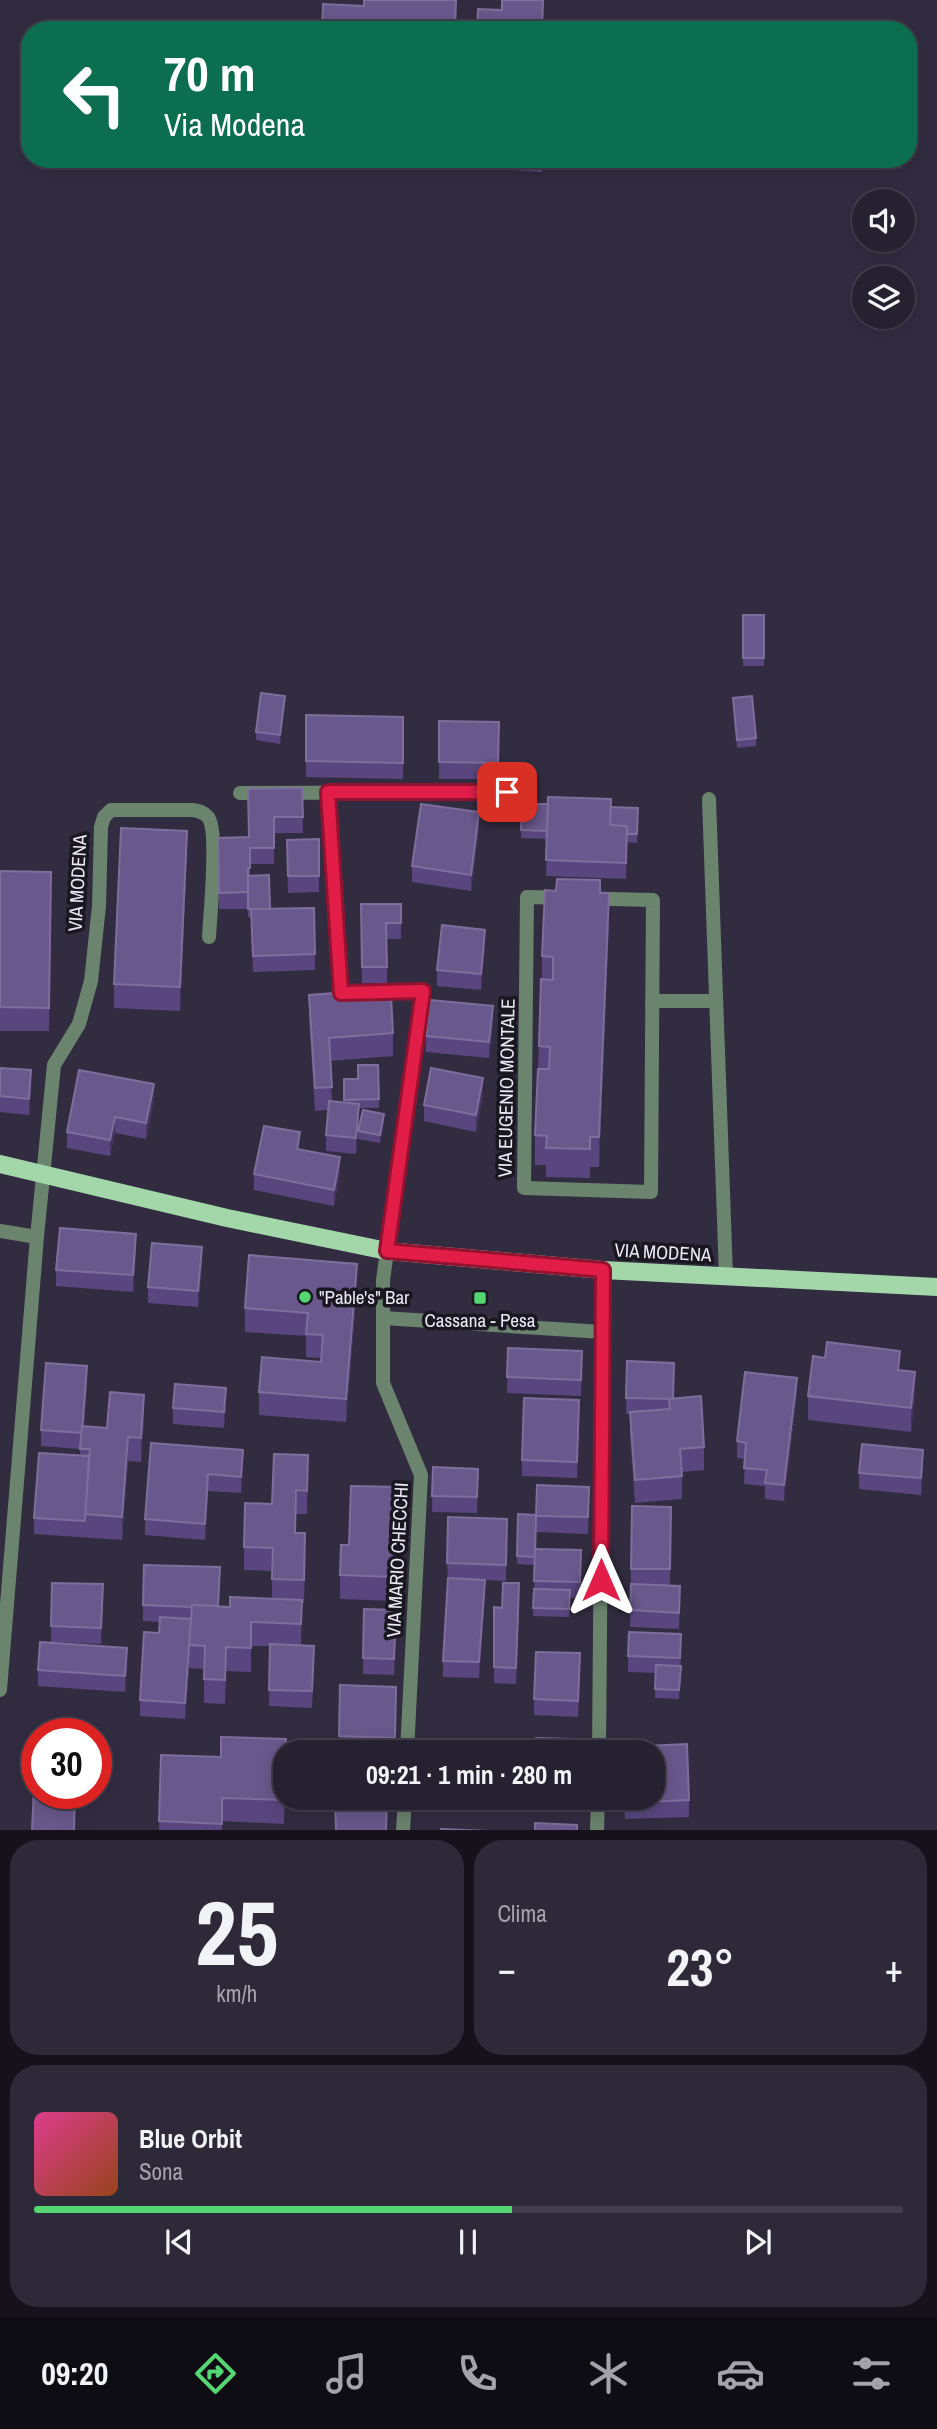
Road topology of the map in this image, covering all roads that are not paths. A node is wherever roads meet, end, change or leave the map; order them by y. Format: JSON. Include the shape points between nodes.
{"nodes":[{"id":1,"x":328,"y":792,"type":"junction"},
{"id":2,"x":507,"y":792,"type":"dead end"},
{"id":3,"x":240,"y":793,"type":"dead end"},
{"id":4,"x":709,"y":799,"type":"dead end"},
{"id":5,"x":209,"y":937,"type":"dead end"},
{"id":6,"x":652,"y":1001,"type":"junction"},
{"id":7,"x":716,"y":1001,"type":"junction"},
{"id":8,"x":0,"y":1164,"type":"edge"},
{"id":9,"x":44,"y":1173,"type":"junction"},
{"id":10,"x":0,"y":1231,"type":"edge"},
{"id":11,"x":37,"y":1237,"type":"junction"},
{"id":12,"x":387,"y":1251,"type":"junction"},
{"id":13,"x":603,"y":1270,"type":"junction"},
{"id":14,"x":726,"y":1276,"type":"junction"},
{"id":15,"x":937,"y":1287,"type":"edge"},
{"id":16,"x":383,"y":1318,"type":"junction"},
{"id":17,"x":603,"y":1332,"type":"junction"},
{"id":18,"x":3,"y":1618,"type":"edge"},
{"id":19,"x":0,"y":1682,"type":"edge"},
{"id":20,"x":0,"y":1690,"type":"edge"},
{"id":21,"x":408,"y":1740,"type":"edge"},
{"id":22,"x":599,"y":1740,"type":"edge"},
{"id":23,"x":404,"y":1810,"type":"edge"},
{"id":24,"x":598,"y":1810,"type":"edge"},
{"id":25,"x":403,"y":1830,"type":"edge"},
{"id":26,"x":597,"y":1830,"type":"edge"}],
"edges":[{"from":1,"to":2,"type":"street"},
{"from":1,"to":3,"type":"street"},
{"from":1,"to":12,"type":"street","via":[[341,993],[423,991]]},
{"from":4,"to":7,"type":"street"},
{"from":5,"to":9,"type":"street","name":"VIA MODENA","via":[[214,835],[209,818],[193,810],[110,810],[101,827],[91,981],[79,1024],[54,1065]]},
{"from":6,"to":6,"type":"street","name":"VIA EUGENIO MONTALE","via":[[653,900],[527,897],[524,1188],[651,1192]]},
{"from":6,"to":7,"type":"street"},
{"from":7,"to":14,"type":"street"},
{"from":8,"to":9,"type":"main road","name":"VIA MODENA"},
{"from":9,"to":11,"type":"street"},
{"from":9,"to":12,"type":"main road","name":"VIA MODENA"},
{"from":10,"to":11,"type":"street"},
{"from":11,"to":18,"type":"street"},
{"from":12,"to":13,"type":"main road","name":"VIA MODENA"},
{"from":12,"to":16,"type":"street","name":"VIA MARIO CHECCHI"},
{"from":13,"to":14,"type":"main road","name":"VIA MODENA"},
{"from":13,"to":17,"type":"street"},
{"from":14,"to":15,"type":"main road","name":"VIA MODENA"},
{"from":16,"to":17,"type":"street"},
{"from":16,"to":21,"type":"street","name":"VIA MARIO CHECCHI","via":[[383,1383],[421,1475]]},
{"from":17,"to":22,"type":"street"},
{"from":18,"to":19,"type":"street"},
{"from":19,"to":20,"type":"street"},
{"from":23,"to":25,"type":"street"},
{"from":24,"to":26,"type":"street"}]}
